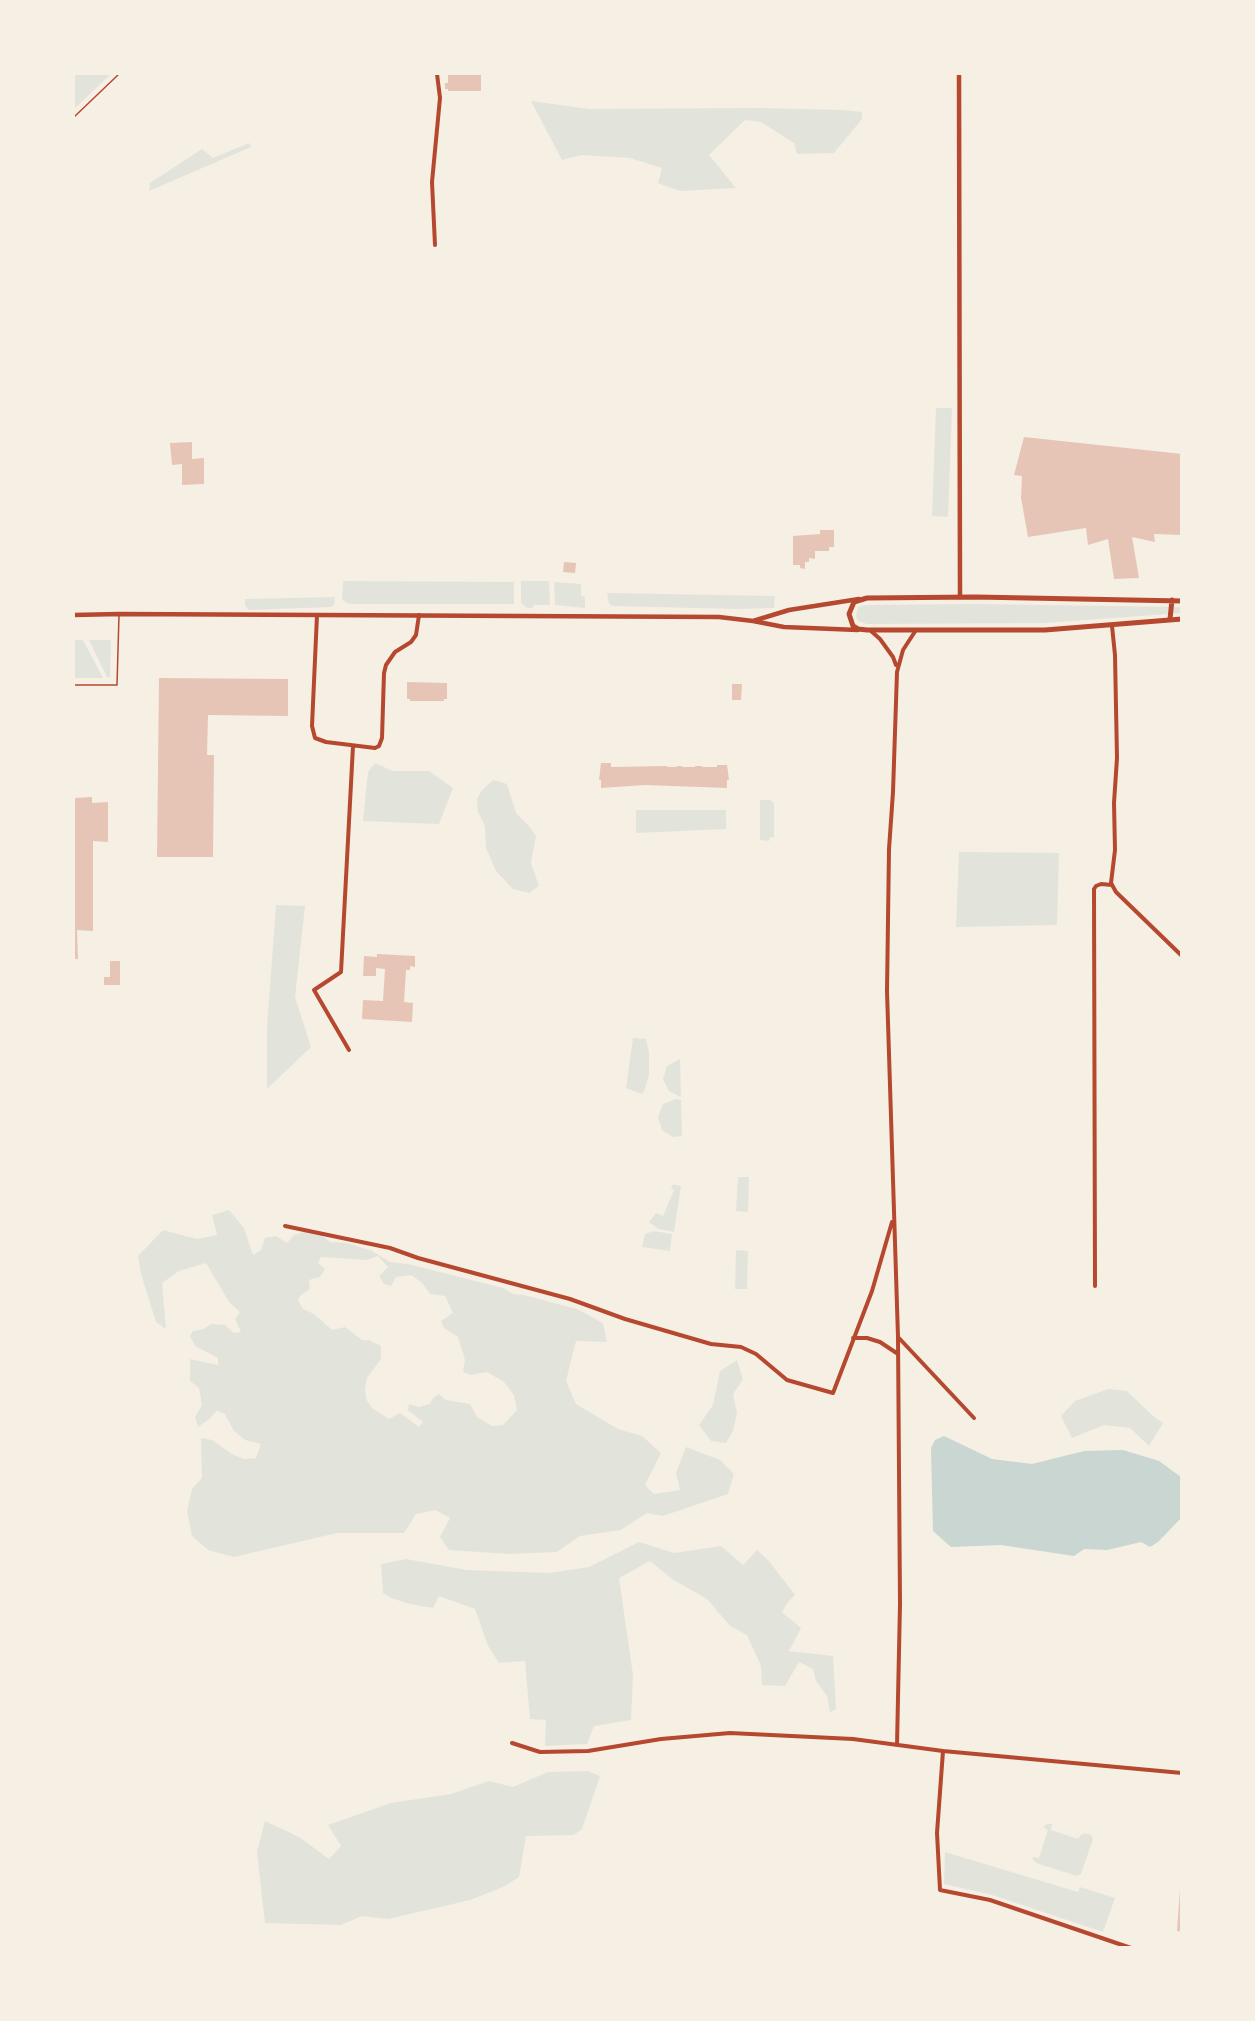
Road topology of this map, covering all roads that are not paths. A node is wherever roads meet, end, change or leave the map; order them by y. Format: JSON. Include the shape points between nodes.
{"nodes":[{"id":1,"x":119,"y":74,"type":"edge"},
{"id":2,"x":437,"y":74,"type":"edge"},
{"id":3,"x":959,"y":74,"type":"edge"},
{"id":4,"x":74,"y":117,"type":"edge"},
{"id":5,"x":435,"y":244,"type":"dead end"},
{"id":6,"x":960,"y":597,"type":"junction"},
{"id":7,"x":864,"y":598,"type":"junction"},
{"id":8,"x":1172,"y":600,"type":"junction"},
{"id":9,"x":1182,"y":601,"type":"edge"},
{"id":10,"x":119,"y":614,"type":"junction"},
{"id":11,"x":74,"y":615,"type":"edge"},
{"id":12,"x":318,"y":615,"type":"junction"},
{"id":13,"x":419,"y":615,"type":"junction"},
{"id":14,"x":1170,"y":619,"type":"junction"},
{"id":15,"x":1182,"y":619,"type":"edge"},
{"id":16,"x":753,"y":621,"type":"junction"},
{"id":17,"x":1112,"y":626,"type":"junction"},
{"id":18,"x":867,"y":630,"type":"junction"},
{"id":19,"x":916,"y":630,"type":"junction"},
{"id":20,"x":897,"y":672,"type":"junction"},
{"id":21,"x":74,"y":685,"type":"edge"},
{"id":22,"x":353,"y":746,"type":"junction"},
{"id":23,"x":1112,"y":885,"type":"junction"},
{"id":24,"x":1182,"y":956,"type":"edge"},
{"id":25,"x":349,"y":1050,"type":"dead end"},
{"id":26,"x":894,"y":1219,"type":"junction"},
{"id":27,"x":285,"y":1226,"type":"dead end"},
{"id":28,"x":1095,"y":1286,"type":"dead end"},
{"id":29,"x":898,"y":1337,"type":"junction"},
{"id":30,"x":853,"y":1338,"type":"junction"},
{"id":31,"x":898,"y":1354,"type":"junction"},
{"id":32,"x":974,"y":1418,"type":"dead end"},
{"id":33,"x":512,"y":1743,"type":"dead end"},
{"id":34,"x":897,"y":1745,"type":"junction"},
{"id":35,"x":943,"y":1751,"type":"junction"},
{"id":36,"x":1182,"y":1773,"type":"edge"},
{"id":37,"x":1131,"y":1947,"type":"edge"}],
"edges":[{"from":1,"to":4,"type":"lane"},
{"from":2,"to":5,"type":"street","via":[[440,98],[432,182]]},
{"from":3,"to":6,"type":"street"},
{"from":6,"to":7,"type":"main road"},
{"from":6,"to":8,"type":"main road"},
{"from":7,"to":16,"type":"street","via":[[789,610]]},
{"from":7,"to":18,"type":"main road","via":[[852,604],[849,617],[856,628]]},
{"from":8,"to":9,"type":"main road"},
{"from":8,"to":14,"type":"main road"},
{"from":10,"to":11,"type":"street"},
{"from":10,"to":12,"type":"street"},
{"from":10,"to":21,"type":"lane","via":[[117,685]]},
{"from":12,"to":13,"type":"street"},
{"from":12,"to":22,"type":"street","via":[[312,726],[315,738]]},
{"from":13,"to":16,"type":"street","via":[[719,617]]},
{"from":13,"to":22,"type":"street","via":[[417,635],[394,652],[386,665],[381,742],[375,748]]},
{"from":14,"to":15,"type":"main road"},
{"from":14,"to":17,"type":"main road"},
{"from":16,"to":18,"type":"street","via":[[790,628]]},
{"from":17,"to":19,"type":"main road"},
{"from":17,"to":23,"type":"street","via":[[1117,758]]},
{"from":18,"to":19,"type":"main road"},
{"from":18,"to":20,"type":"street","via":[[880,639],[895,660]]},
{"from":19,"to":20,"type":"street","via":[[901,655]]},
{"from":20,"to":26,"type":"street","via":[[887,991]]},
{"from":22,"to":25,"type":"street","via":[[341,972],[314,990]]},
{"from":23,"to":24,"type":"street"},
{"from":23,"to":28,"type":"street","via":[[1101,884],[1094,890]]},
{"from":26,"to":29,"type":"street"},
{"from":26,"to":30,"type":"street"},
{"from":27,"to":30,"type":"street","via":[[390,1248],[711,1344],[741,1347],[756,1354],[787,1380],[833,1393]]},
{"from":29,"to":31,"type":"street"},
{"from":29,"to":32,"type":"street"},
{"from":30,"to":31,"type":"street","via":[[880,1342]]},
{"from":31,"to":34,"type":"street"},
{"from":33,"to":34,"type":"street","via":[[540,1752],[588,1750],[730,1733]]},
{"from":34,"to":35,"type":"street"},
{"from":35,"to":36,"type":"street"},
{"from":35,"to":37,"type":"street","via":[[937,1838],[940,1890],[990,1900]]}]}
